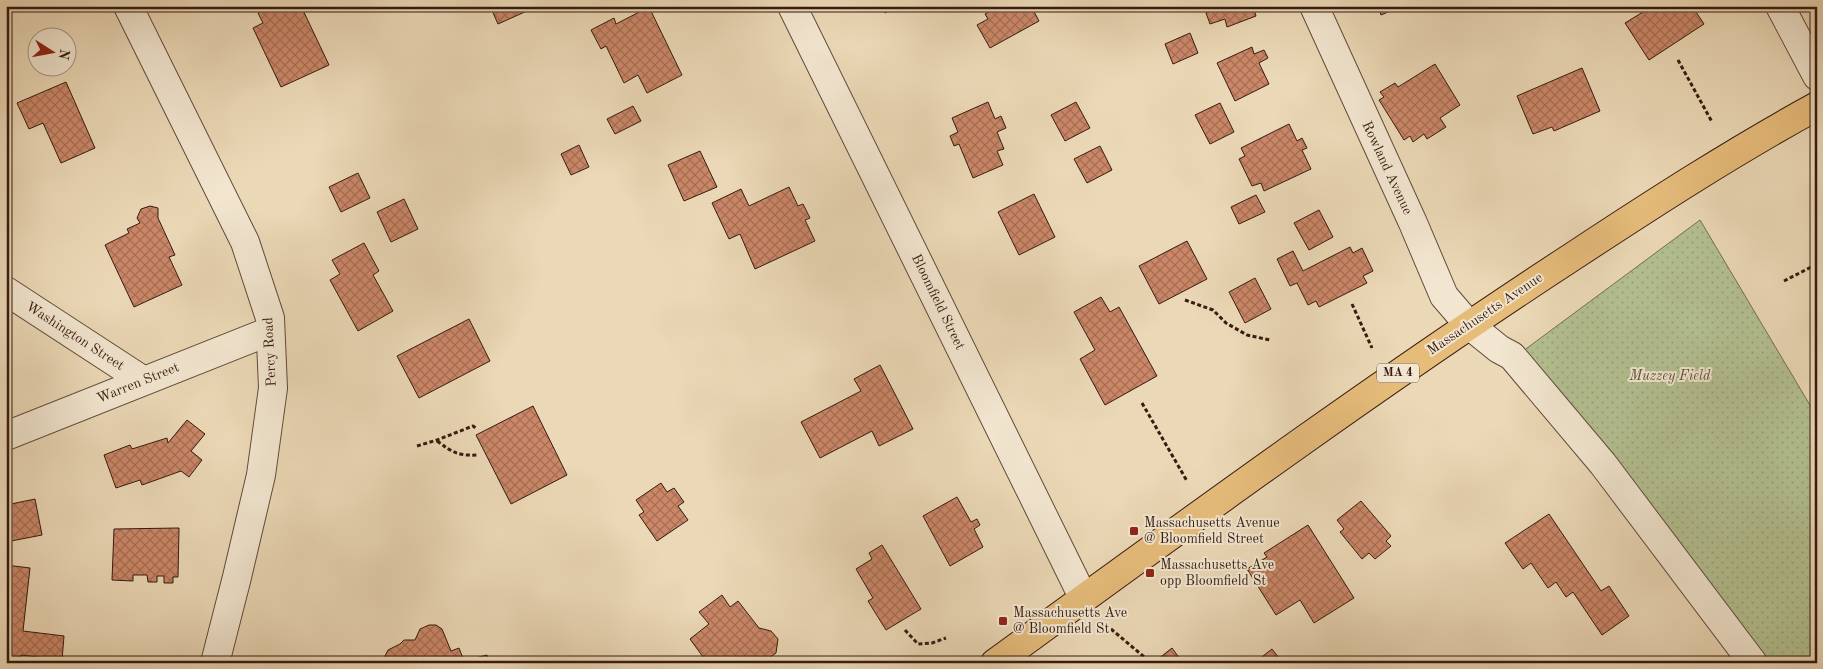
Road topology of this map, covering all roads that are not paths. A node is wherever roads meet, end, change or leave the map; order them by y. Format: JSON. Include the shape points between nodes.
{"nodes":[{"id":1,"x":128,"y":6,"type":"edge"},
{"id":2,"x":792,"y":6,"type":"edge"},
{"id":3,"x":1314,"y":6,"type":"edge"},
{"id":4,"x":1780,"y":6,"type":"edge"},
{"id":5,"x":1817,"y":76,"type":"edge"},
{"id":6,"x":1817,"y":106,"type":"edge"},
{"id":7,"x":6,"y":291,"type":"edge"},
{"id":8,"x":1468,"y":324,"type":"junction"},
{"id":9,"x":270,"y":330,"type":"junction"},
{"id":10,"x":144,"y":381,"type":"junction"},
{"id":11,"x":6,"y":436,"type":"edge"},
{"id":12,"x":1084,"y":599,"type":"junction"},
{"id":13,"x":215,"y":663,"type":"edge"},
{"id":14,"x":995,"y":663,"type":"edge"},
{"id":15,"x":1753,"y":663,"type":"edge"}],
"edges":[{"from":1,"to":9,"type":"street","name":"Percy Road","via":[[245,242],[270,318]]},
{"from":2,"to":12,"type":"street","name":"Bloomfield Street"},
{"from":3,"to":8,"type":"street","name":"Rowland Avenue","via":[[1444,296]]},
{"from":4,"to":5,"type":"street"},
{"from":6,"to":8,"type":"main road","name":"Massachusetts Avenue","number":"MA 4","via":[[1725,158]]},
{"from":7,"to":10,"type":"street","name":"Washington Street"},
{"from":8,"to":12,"type":"main road","name":"Massachusetts Avenue","number":"MA 4"},
{"from":8,"to":15,"type":"street","name":"Rowland Avenue","via":[[1512,356],[1597,457]]},
{"from":9,"to":10,"type":"street","name":"Warren Street"},
{"from":9,"to":13,"type":"street","name":"Percy Road","via":[[273,388],[261,475]]},
{"from":10,"to":11,"type":"street","name":"Warren Street"},
{"from":12,"to":14,"type":"main road","name":"Massachusetts Avenue","number":"MA 4"}]}
